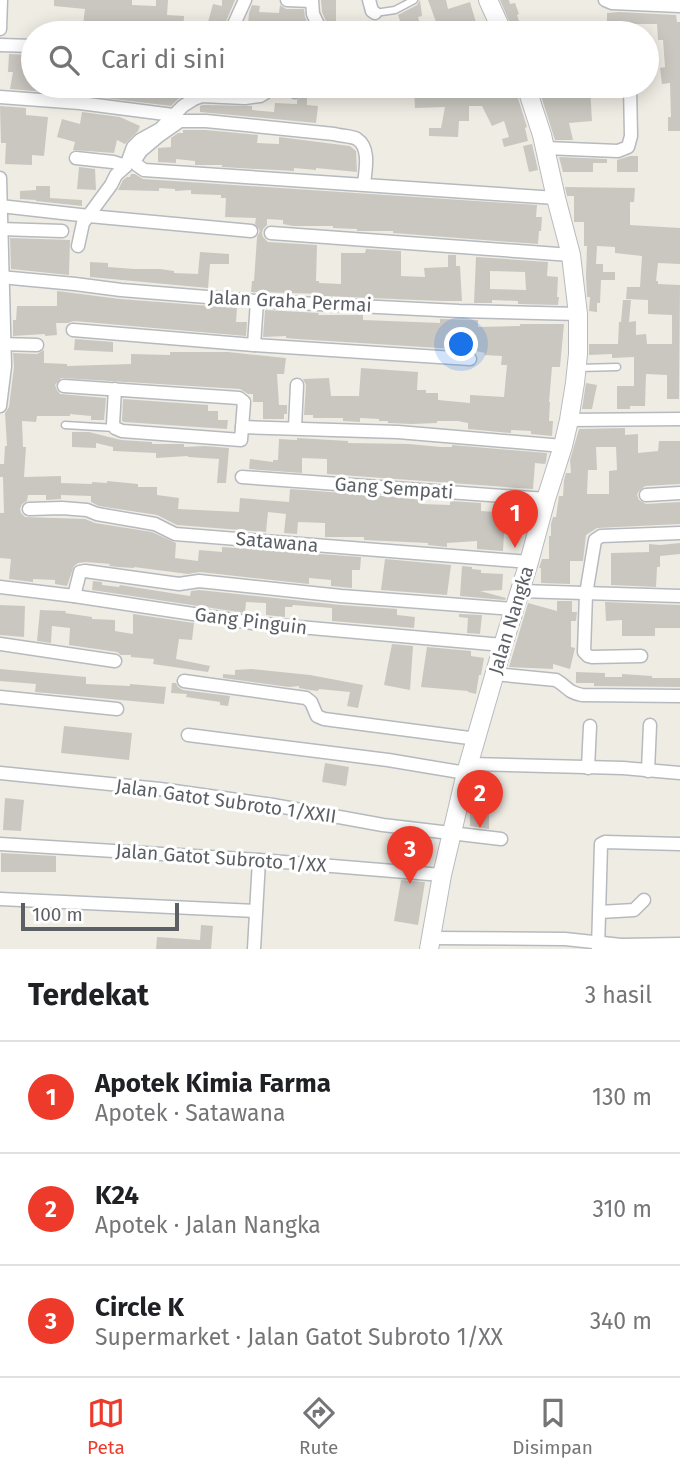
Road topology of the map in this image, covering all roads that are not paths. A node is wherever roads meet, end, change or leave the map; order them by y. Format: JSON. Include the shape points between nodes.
{"nodes":[{"id":1,"x":1,"y":0,"type":"edge"},
{"id":2,"x":245,"y":0,"type":"edge"},
{"id":3,"x":287,"y":0,"type":"edge"},
{"id":4,"x":311,"y":0,"type":"edge"},
{"id":5,"x":369,"y":0,"type":"edge"},
{"id":6,"x":414,"y":0,"type":"edge"},
{"id":7,"x":488,"y":0,"type":"edge"},
{"id":8,"x":605,"y":0,"type":"edge"},
{"id":9,"x":680,"y":6,"type":"edge"},
{"id":10,"x":375,"y":13,"type":"joint"},
{"id":11,"x":235,"y":21,"type":"edge"},
{"id":12,"x":316,"y":21,"type":"edge"},
{"id":13,"x":498,"y":21,"type":"edge"},
{"id":14,"x":0,"y":29,"type":"edge"},
{"id":15,"x":0,"y":45,"type":"edge"},
{"id":16,"x":21,"y":46,"type":"edge"},
{"id":17,"x":0,"y":97,"type":"edge"},
{"id":18,"x":194,"y":98,"type":"edge"},
{"id":19,"x":531,"y":98,"type":"edge"},
{"id":20,"x":630,"y":98,"type":"edge"},
{"id":21,"x":173,"y":115,"type":"junction"},
{"id":22,"x":545,"y":148,"type":"junction"},
{"id":23,"x":76,"y":158,"type":"dead end"},
{"id":24,"x":126,"y":166,"type":"junction"},
{"id":25,"x":0,"y":180,"type":"edge"},
{"id":26,"x":364,"y":184,"type":"junction"},
{"id":27,"x":556,"y":198,"type":"junction"},
{"id":28,"x":0,"y":206,"type":"edge"},
{"id":29,"x":89,"y":216,"type":"junction"},
{"id":30,"x":1,"y":229,"type":"edge"},
{"id":31,"x":62,"y":231,"type":"dead end"},
{"id":32,"x":251,"y":231,"type":"dead end"},
{"id":33,"x":271,"y":233,"type":"dead end"},
{"id":34,"x":78,"y":246,"type":"dead end"},
{"id":35,"x":571,"y":255,"type":"junction"},
{"id":36,"x":1,"y":277,"type":"edge"},
{"id":37,"x":257,"y":301,"type":"junction"},
{"id":38,"x":578,"y":314,"type":"junction"},
{"id":39,"x":73,"y":330,"type":"dead end"},
{"id":40,"x":2,"y":344,"type":"edge"},
{"id":41,"x":37,"y":345,"type":"dead end"},
{"id":42,"x":254,"y":345,"type":"junction"},
{"id":43,"x":470,"y":359,"type":"dead end"},
{"id":44,"x":617,"y":367,"type":"dead end"},
{"id":45,"x":576,"y":368,"type":"junction"},
{"id":46,"x":297,"y":385,"type":"dead end"},
{"id":47,"x":64,"y":386,"type":"dead end"},
{"id":48,"x":116,"y":389,"type":"junction"},
{"id":49,"x":0,"y":405,"type":"edge"},
{"id":50,"x":680,"y":419,"type":"edge"},
{"id":51,"x":569,"y":420,"type":"junction"},
{"id":52,"x":65,"y":425,"type":"dead end"},
{"id":53,"x":242,"y":427,"type":"junction"},
{"id":54,"x":295,"y":427,"type":"junction"},
{"id":55,"x":115,"y":428,"type":"junction"},
{"id":56,"x":563,"y":446,"type":"junction"},
{"id":57,"x":242,"y":477,"type":"dead end"},
{"id":58,"x":680,"y":493,"type":"edge"},
{"id":59,"x":646,"y":495,"type":"dead end"},
{"id":60,"x":546,"y":499,"type":"junction"},
{"id":61,"x":29,"y":509,"type":"dead end"},
{"id":62,"x":680,"y":533,"type":"edge"},
{"id":63,"x":529,"y":562,"type":"junction"},
{"id":64,"x":0,"y":587,"type":"edge"},
{"id":65,"x":520,"y":591,"type":"junction"},
{"id":66,"x":586,"y":594,"type":"junction"},
{"id":67,"x":74,"y":596,"type":"junction"},
{"id":68,"x":680,"y":596,"type":"edge"},
{"id":69,"x":514,"y":609,"type":"junction"},
{"id":70,"x":0,"y":644,"type":"edge"},
{"id":71,"x":503,"y":645,"type":"junction"},
{"id":72,"x":641,"y":656,"type":"dead end"},
{"id":73,"x":115,"y":661,"type":"dead end"},
{"id":74,"x":494,"y":674,"type":"junction"},
{"id":75,"x":184,"y":681,"type":"dead end"},
{"id":76,"x":680,"y":696,"type":"edge"},
{"id":77,"x":0,"y":697,"type":"edge"},
{"id":78,"x":117,"y":709,"type":"dead end"},
{"id":79,"x":650,"y":725,"type":"dead end"},
{"id":80,"x":590,"y":726,"type":"dead end"},
{"id":81,"x":188,"y":735,"type":"dead end"},
{"id":82,"x":477,"y":739,"type":"junction"},
{"id":83,"x":588,"y":768,"type":"junction"},
{"id":84,"x":468,"y":769,"type":"junction"},
{"id":85,"x":648,"y":771,"type":"junction"},
{"id":86,"x":0,"y":773,"type":"edge"},
{"id":87,"x":680,"y":773,"type":"edge"},
{"id":88,"x":451,"y":833,"type":"junction"},
{"id":89,"x":501,"y":839,"type":"dead end"},
{"id":90,"x":0,"y":844,"type":"edge"},
{"id":91,"x":680,"y":844,"type":"edge"},
{"id":92,"x":259,"y":860,"type":"junction"},
{"id":93,"x":442,"y":875,"type":"junction"},
{"id":94,"x":0,"y":899,"type":"edge"},
{"id":95,"x":644,"y":900,"type":"dead end"},
{"id":96,"x":256,"y":911,"type":"junction"},
{"id":97,"x":600,"y":912,"type":"junction"},
{"id":98,"x":430,"y":943,"type":"edge"},
{"id":99,"x":680,"y":944,"type":"edge"},
{"id":100,"x":599,"y":946,"type":"edge"},
{"id":101,"x":254,"y":949,"type":"edge"}],
"edges":[{"from":1,"to":14,"type":"street"},
{"from":2,"to":11,"type":"street"},
{"from":3,"to":4,"type":"street"},
{"from":4,"to":12,"type":"street"},
{"from":5,"to":10,"type":"street"},
{"from":6,"to":10,"type":"lane"},
{"from":7,"to":13,"type":"main road"},
{"from":8,"to":9,"type":"street"},
{"from":15,"to":16,"type":"street"},
{"from":17,"to":21,"type":"street"},
{"from":18,"to":21,"type":"street"},
{"from":19,"to":22,"type":"main road","name":"Jalan Nangka"},
{"from":20,"to":22,"type":"street","via":[[628,148]]},
{"from":21,"to":24,"type":"street","via":[[160,130],[133,147]]},
{"from":22,"to":27,"type":"main road","name":"Jalan Nangka"},
{"from":23,"to":24,"type":"street"},
{"from":24,"to":29,"type":"street"},
{"from":25,"to":28,"type":"street"},
{"from":26,"to":26,"type":"street","via":[[366,159],[358,140],[321,133],[180,121],[135,160],[144,170]]},
{"from":26,"to":27,"type":"street"},
{"from":27,"to":35,"type":"main road","name":"Jalan Nangka"},
{"from":28,"to":29,"type":"street"},
{"from":28,"to":30,"type":"street"},
{"from":29,"to":32,"type":"street"},
{"from":29,"to":34,"type":"street"},
{"from":30,"to":31,"type":"street"},
{"from":30,"to":36,"type":"street"},
{"from":33,"to":35,"type":"street"},
{"from":35,"to":38,"type":"main road","name":"Jalan Nangka"},
{"from":36,"to":37,"type":"street","name":"Jalan Graha Permai"},
{"from":36,"to":40,"type":"street"},
{"from":37,"to":38,"type":"street","name":"Jalan Graha Permai"},
{"from":37,"to":42,"type":"street"},
{"from":38,"to":45,"type":"main road","name":"Jalan Nangka"},
{"from":39,"to":42,"type":"street"},
{"from":40,"to":41,"type":"street"},
{"from":40,"to":49,"type":"street","via":[[5,366]]},
{"from":42,"to":43,"type":"street"},
{"from":44,"to":45,"type":"lane"},
{"from":45,"to":51,"type":"main road","name":"Jalan Nangka"},
{"from":46,"to":54,"type":"street"},
{"from":47,"to":48,"type":"street"},
{"from":48,"to":53,"type":"street","via":[[239,398],[244,402]]},
{"from":48,"to":55,"type":"street"},
{"from":50,"to":51,"type":"street"},
{"from":51,"to":56,"type":"main road","name":"Jalan Nangka"},
{"from":52,"to":55,"type":"lane"},
{"from":53,"to":54,"type":"street"},
{"from":53,"to":55,"type":"street","via":[[241,440]]},
{"from":54,"to":56,"type":"street"},
{"from":56,"to":60,"type":"main road","name":"Jalan Nangka"},
{"from":57,"to":60,"type":"street","name":"Gang Sempati"},
{"from":58,"to":59,"type":"street"},
{"from":60,"to":63,"type":"main road","name":"Jalan Nangka"},
{"from":61,"to":63,"type":"street","name":"Satawana","via":[[87,510],[155,524],[175,534]]},
{"from":62,"to":66,"type":"street","via":[[599,536]]},
{"from":63,"to":65,"type":"main road","name":"Jalan Nangka"},
{"from":64,"to":67,"type":"street","name":"Gang Pinguin"},
{"from":65,"to":66,"type":"street"},
{"from":65,"to":69,"type":"main road","name":"Jalan Nangka"},
{"from":66,"to":68,"type":"street"},
{"from":66,"to":72,"type":"street","via":[[584,652],[592,657]]},
{"from":67,"to":69,"type":"street","via":[[78,575],[85,571],[178,584],[200,581]]},
{"from":67,"to":71,"type":"street","name":"Gang Pinguin","via":[[253,623]]},
{"from":69,"to":71,"type":"main road","name":"Jalan Nangka"},
{"from":70,"to":73,"type":"street"},
{"from":71,"to":74,"type":"main road","name":"Jalan Nangka"},
{"from":74,"to":76,"type":"street","via":[[556,680],[582,695]]},
{"from":74,"to":82,"type":"main road","name":"Jalan Nangka"},
{"from":75,"to":82,"type":"street","via":[[306,698],[324,719]]},
{"from":77,"to":78,"type":"street"},
{"from":79,"to":85,"type":"street"},
{"from":80,"to":83,"type":"street"},
{"from":81,"to":84,"type":"street"},
{"from":82,"to":84,"type":"main road","name":"Jalan Nangka"},
{"from":83,"to":84,"type":"street"},
{"from":83,"to":85,"type":"street"},
{"from":84,"to":88,"type":"main road","name":"Jalan Nangka"},
{"from":85,"to":87,"type":"street"},
{"from":86,"to":88,"type":"street","name":"Jalan Gatot Subroto 1/XXII","via":[[160,789]]},
{"from":88,"to":89,"type":"street","name":"Jalan Gatot Subroto 1/XXII"},
{"from":88,"to":93,"type":"main road","name":"Jalan Nangka"},
{"from":90,"to":92,"type":"street","name":"Jalan Gatot Subroto 1/XX"},
{"from":91,"to":97,"type":"street","via":[[602,843]]},
{"from":92,"to":93,"type":"street","name":"Jalan Gatot Subroto 1/XX"},
{"from":92,"to":96,"type":"street"},
{"from":93,"to":98,"type":"main road","name":"Jalan Nangka"},
{"from":94,"to":96,"type":"street"},
{"from":95,"to":97,"type":"street","via":[[634,910]]},
{"from":96,"to":101,"type":"street"},
{"from":97,"to":100,"type":"street"},
{"from":98,"to":100,"type":"street","via":[[565,939]]},
{"from":99,"to":100,"type":"street"}]}
